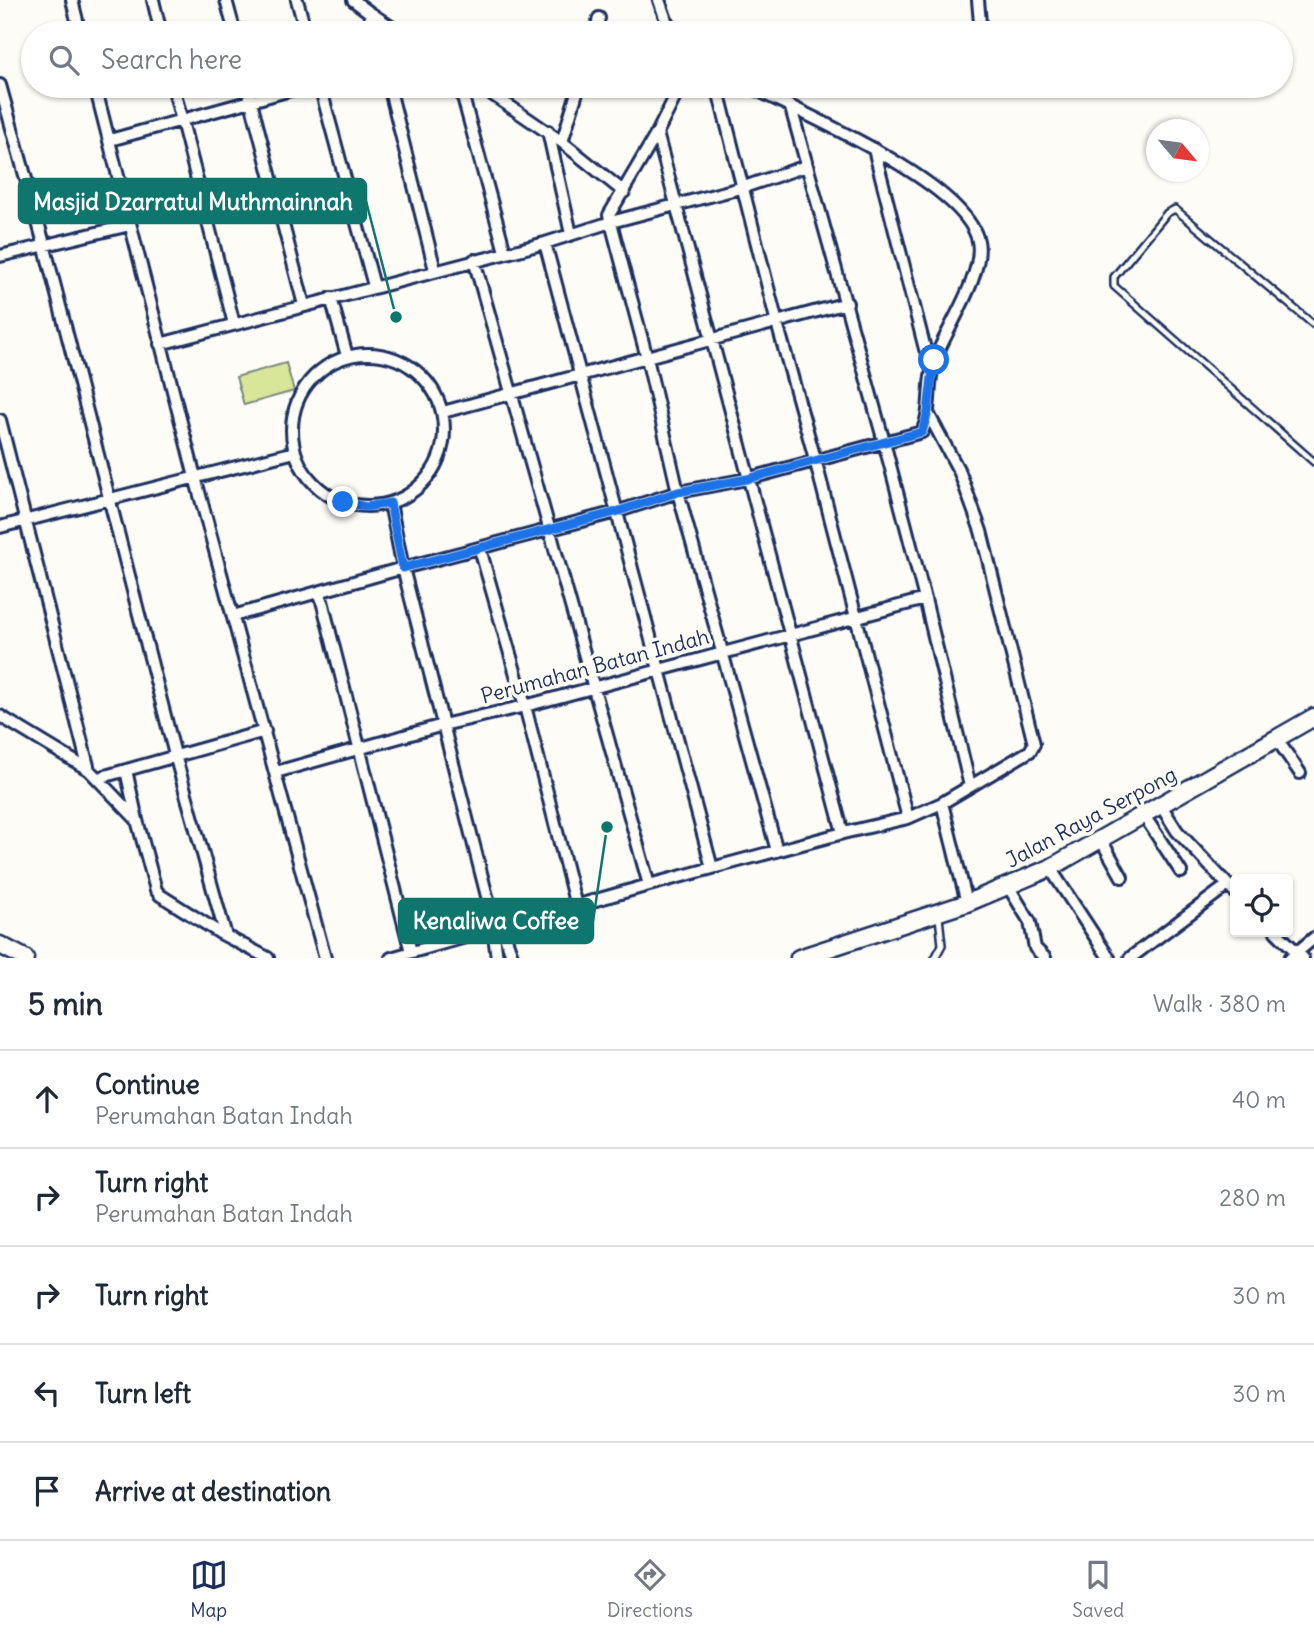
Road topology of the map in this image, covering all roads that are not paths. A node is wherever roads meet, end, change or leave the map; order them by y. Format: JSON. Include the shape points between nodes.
{"nodes":[{"id":1,"x":72,"y":0,"type":"edge"},
{"id":2,"x":153,"y":0,"type":"edge"},
{"id":3,"x":226,"y":0,"type":"edge"},
{"id":4,"x":297,"y":0,"type":"edge"},
{"id":5,"x":354,"y":0,"type":"edge"},
{"id":6,"x":978,"y":0,"type":"edge"},
{"id":7,"x":660,"y":4,"type":"edge"},
{"id":8,"x":369,"y":12,"type":"junction"},
{"id":9,"x":599,"y":18,"type":"dead end"},
{"id":10,"x":77,"y":21,"type":"edge"},
{"id":11,"x":158,"y":21,"type":"edge"},
{"id":12,"x":231,"y":21,"type":"edge"},
{"id":13,"x":303,"y":21,"type":"edge"},
{"id":14,"x":372,"y":21,"type":"edge"},
{"id":15,"x":382,"y":21,"type":"edge"},
{"id":16,"x":598,"y":21,"type":"edge"},
{"id":17,"x":666,"y":21,"type":"edge"},
{"id":18,"x":980,"y":21,"type":"edge"},
{"id":19,"x":0,"y":85,"type":"edge"},
{"id":20,"x":98,"y":98,"type":"edge"},
{"id":21,"x":176,"y":98,"type":"edge"},
{"id":22,"x":250,"y":98,"type":"edge"},
{"id":23,"x":264,"y":98,"type":"edge"},
{"id":24,"x":323,"y":98,"type":"edge"},
{"id":25,"x":392,"y":98,"type":"edge"},
{"id":26,"x":463,"y":98,"type":"edge"},
{"id":27,"x":498,"y":98,"type":"edge"},
{"id":28,"x":575,"y":98,"type":"edge"},
{"id":29,"x":674,"y":98,"type":"edge"},
{"id":30,"x":720,"y":98,"type":"edge"},
{"id":31,"x":772,"y":98,"type":"edge"},
{"id":32,"x":251,"y":102,"type":"junction"},
{"id":33,"x":791,"y":108,"type":"junction"},
{"id":34,"x":181,"y":120,"type":"junction"},
{"id":35,"x":548,"y":131,"type":"junction"},
{"id":36,"x":657,"y":133,"type":"junction"},
{"id":37,"x":110,"y":141,"type":"junction"},
{"id":38,"x":562,"y":142,"type":"junction"},
{"id":39,"x":874,"y":149,"type":"junction"},
{"id":40,"x":806,"y":166,"type":"junction"},
{"id":41,"x":744,"y":187,"type":"junction"},
{"id":42,"x":624,"y":192,"type":"junction"},
{"id":43,"x":677,"y":205,"type":"junction"},
{"id":44,"x":610,"y":218,"type":"junction"},
{"id":45,"x":130,"y":225,"type":"junction"},
{"id":46,"x":571,"y":234,"type":"junction"},
{"id":47,"x":545,"y":243,"type":"junction"},
{"id":48,"x":44,"y":244,"type":"junction"},
{"id":49,"x":505,"y":252,"type":"junction"},
{"id":50,"x":0,"y":256,"type":"edge"},
{"id":51,"x":474,"y":260,"type":"junction"},
{"id":52,"x":435,"y":270,"type":"junction"},
{"id":53,"x":374,"y":286,"type":"junction"},
{"id":54,"x":331,"y":298,"type":"junction"},
{"id":55,"x":847,"y":303,"type":"junction"},
{"id":56,"x":304,"y":305,"type":"junction"},
{"id":57,"x":777,"y":323,"type":"junction"},
{"id":58,"x":234,"y":324,"type":"junction"},
{"id":59,"x":1314,"y":325,"type":"edge"},
{"id":60,"x":713,"y":339,"type":"junction"},
{"id":61,"x":160,"y":344,"type":"junction"},
{"id":62,"x":347,"y":356,"type":"junction"},
{"id":63,"x":647,"y":358,"type":"junction"},
{"id":64,"x":934,"y":360,"type":"junction"},
{"id":65,"x":580,"y":376,"type":"junction"},
{"id":66,"x":512,"y":393,"type":"junction"},
{"id":67,"x":443,"y":412,"type":"junction"},
{"id":68,"x":928,"y":412,"type":"junction"},
{"id":69,"x":0,"y":420,"type":"edge"},
{"id":70,"x":884,"y":442,"type":"junction"},
{"id":71,"x":295,"y":452,"type":"junction"},
{"id":72,"x":815,"y":459,"type":"junction"},
{"id":73,"x":1314,"y":462,"type":"edge"},
{"id":74,"x":195,"y":477,"type":"junction"},
{"id":75,"x":747,"y":479,"type":"junction"},
{"id":76,"x":678,"y":492,"type":"junction"},
{"id":77,"x":108,"y":498,"type":"junction"},
{"id":78,"x":390,"y":503,"type":"junction"},
{"id":79,"x":616,"y":512,"type":"junction"},
{"id":80,"x":26,"y":520,"type":"junction"},
{"id":81,"x":0,"y":527,"type":"edge"},
{"id":82,"x":550,"y":530,"type":"junction"},
{"id":83,"x":480,"y":549,"type":"junction"},
{"id":84,"x":403,"y":568,"type":"junction"},
{"id":85,"x":320,"y":593,"type":"junction"},
{"id":86,"x":925,"y":599,"type":"junction"},
{"id":87,"x":233,"y":616,"type":"junction"},
{"id":88,"x":857,"y":618,"type":"junction"},
{"id":89,"x":792,"y":635,"type":"junction"},
{"id":90,"x":720,"y":653,"type":"junction"},
{"id":91,"x":659,"y":670,"type":"junction"},
{"id":92,"x":593,"y":687,"type":"junction"},
{"id":93,"x":525,"y":706,"type":"junction"},
{"id":94,"x":0,"y":716,"type":"edge"},
{"id":95,"x":1314,"y":717,"type":"edge"},
{"id":96,"x":443,"y":725,"type":"junction"},
{"id":97,"x":265,"y":731,"type":"junction"},
{"id":98,"x":1276,"y":738,"type":"junction"},
{"id":99,"x":361,"y":750,"type":"junction"},
{"id":100,"x":175,"y":755,"type":"junction"},
{"id":101,"x":126,"y":771,"type":"junction"},
{"id":102,"x":276,"y":772,"type":"junction"},
{"id":103,"x":93,"y":774,"type":"junction"},
{"id":104,"x":1300,"y":774,"type":"dead end"},
{"id":105,"x":970,"y":786,"type":"junction"},
{"id":106,"x":943,"y":803,"type":"junction"},
{"id":107,"x":1160,"y":804,"type":"junction"},
{"id":108,"x":1143,"y":814,"type":"junction"},
{"id":109,"x":908,"y":818,"type":"junction"},
{"id":110,"x":137,"y":820,"type":"junction"},
{"id":111,"x":843,"y":833,"type":"junction"},
{"id":112,"x":1100,"y":838,"type":"junction"},
{"id":113,"x":777,"y":850,"type":"junction"},
{"id":114,"x":712,"y":868,"type":"junction"},
{"id":115,"x":1050,"y":868,"type":"junction"},
{"id":116,"x":1181,"y":872,"type":"dead end"},
{"id":117,"x":1122,"y":877,"type":"dead end"},
{"id":118,"x":649,"y":885,"type":"junction"},
{"id":119,"x":1008,"y":886,"type":"junction"},
{"id":120,"x":1230,"y":888,"type":"edge"},
{"id":121,"x":1230,"y":890,"type":"edge"},
{"id":122,"x":967,"y":903,"type":"junction"},
{"id":123,"x":576,"y":906,"type":"junction"},
{"id":124,"x":938,"y":913,"type":"junction"},
{"id":125,"x":498,"y":929,"type":"junction"},
{"id":126,"x":226,"y":936,"type":"junction"},
{"id":127,"x":1280,"y":937,"type":"edge"},
{"id":128,"x":1314,"y":938,"type":"edge"},
{"id":129,"x":0,"y":945,"type":"edge"},
{"id":130,"x":411,"y":952,"type":"junction"},
{"id":131,"x":1297,"y":956,"type":"edge"},
{"id":132,"x":26,"y":958,"type":"edge"},
{"id":133,"x":268,"y":958,"type":"edge"},
{"id":134,"x":325,"y":958,"type":"edge"},
{"id":135,"x":390,"y":958,"type":"edge"},
{"id":136,"x":497,"y":958,"type":"edge"},
{"id":137,"x":513,"y":958,"type":"edge"},
{"id":138,"x":799,"y":958,"type":"edge"},
{"id":139,"x":936,"y":958,"type":"edge"},
{"id":140,"x":1045,"y":958,"type":"edge"},
{"id":141,"x":1109,"y":958,"type":"edge"},
{"id":142,"x":1130,"y":958,"type":"edge"}],
"edges":[{"from":1,"to":10,"type":"street"},
{"from":2,"to":11,"type":"street"},
{"from":3,"to":12,"type":"street"},
{"from":4,"to":13,"type":"street"},
{"from":5,"to":8,"type":"street"},
{"from":6,"to":18,"type":"street"},
{"from":7,"to":17,"type":"street"},
{"from":8,"to":14,"type":"street"},
{"from":8,"to":15,"type":"street"},
{"from":9,"to":16,"type":"street"},
{"from":19,"to":48,"type":"street"},
{"from":20,"to":37,"type":"street"},
{"from":21,"to":34,"type":"street"},
{"from":22,"to":32,"type":"street"},
{"from":23,"to":32,"type":"street"},
{"from":24,"to":53,"type":"street"},
{"from":25,"to":52,"type":"street"},
{"from":26,"to":49,"type":"street"},
{"from":27,"to":35,"type":"street"},
{"from":28,"to":38,"type":"street"},
{"from":29,"to":36,"type":"street"},
{"from":30,"to":41,"type":"street"},
{"from":31,"to":33,"type":"street"},
{"from":32,"to":34,"type":"street"},
{"from":32,"to":56,"type":"street"},
{"from":33,"to":39,"type":"street"},
{"from":33,"to":40,"type":"street"},
{"from":34,"to":37,"type":"street"},
{"from":34,"to":58,"type":"street"},
{"from":35,"to":38,"type":"street"},
{"from":35,"to":46,"type":"street"},
{"from":36,"to":42,"type":"street"},
{"from":36,"to":43,"type":"street"},
{"from":37,"to":45,"type":"street"},
{"from":38,"to":42,"type":"street"},
{"from":39,"to":64,"type":"street","via":[[925,349]]},
{"from":39,"to":64,"type":"street","via":[[931,185],[958,209],[978,241],[977,261],[961,307]]},
{"from":40,"to":41,"type":"street"},
{"from":40,"to":55,"type":"street"},
{"from":41,"to":43,"type":"street"},
{"from":41,"to":57,"type":"street"},
{"from":42,"to":44,"type":"street"},
{"from":43,"to":44,"type":"street"},
{"from":43,"to":60,"type":"street"},
{"from":44,"to":46,"type":"street"},
{"from":44,"to":63,"type":"street"},
{"from":45,"to":48,"type":"street"},
{"from":45,"to":61,"type":"street"},
{"from":46,"to":47,"type":"street"},
{"from":47,"to":49,"type":"street"},
{"from":47,"to":65,"type":"street"},
{"from":48,"to":50,"type":"street"},
{"from":48,"to":77,"type":"street"},
{"from":49,"to":51,"type":"street"},
{"from":51,"to":52,"type":"street"},
{"from":51,"to":66,"type":"street"},
{"from":52,"to":53,"type":"street"},
{"from":53,"to":54,"type":"street"},
{"from":54,"to":56,"type":"street"},
{"from":54,"to":62,"type":"street"},
{"from":55,"to":57,"type":"street"},
{"from":55,"to":70,"type":"street"},
{"from":56,"to":58,"type":"street"},
{"from":57,"to":60,"type":"street"},
{"from":57,"to":72,"type":"street"},
{"from":58,"to":61,"type":"street"},
{"from":59,"to":73,"type":"lane","via":[[1175,209],[1112,282]]},
{"from":60,"to":63,"type":"street"},
{"from":60,"to":75,"type":"street"},
{"from":61,"to":74,"type":"street"},
{"from":62,"to":67,"type":"street","via":[[383,354],[404,361],[422,374]]},
{"from":62,"to":71,"type":"street","via":[[320,370],[305,387],[295,407]]},
{"from":63,"to":65,"type":"street"},
{"from":63,"to":76,"type":"street"},
{"from":64,"to":68,"type":"street"},
{"from":65,"to":66,"type":"street"},
{"from":65,"to":79,"type":"street"},
{"from":66,"to":67,"type":"street"},
{"from":66,"to":82,"type":"street"},
{"from":67,"to":78,"type":"street","via":[[445,435],[428,478],[411,494]]},
{"from":68,"to":70,"type":"street","via":[[922,432]]},
{"from":68,"to":105,"type":"street","via":[[960,473],[981,531],[1034,744],[1030,751]]},
{"from":69,"to":80,"type":"street"},
{"from":70,"to":72,"type":"street"},
{"from":70,"to":86,"type":"street"},
{"from":71,"to":74,"type":"street"},
{"from":71,"to":78,"type":"street","via":[[305,474],[332,497],[366,507]]},
{"from":72,"to":75,"type":"street"},
{"from":72,"to":88,"type":"street"},
{"from":74,"to":77,"type":"street"},
{"from":74,"to":87,"type":"street"},
{"from":75,"to":76,"type":"street"},
{"from":75,"to":89,"type":"street"},
{"from":76,"to":79,"type":"street"},
{"from":76,"to":90,"type":"street"},
{"from":77,"to":80,"type":"street"},
{"from":77,"to":100,"type":"street"},
{"from":78,"to":84,"type":"street"},
{"from":79,"to":82,"type":"street"},
{"from":79,"to":91,"type":"street"},
{"from":80,"to":81,"type":"street"},
{"from":80,"to":103,"type":"street"},
{"from":82,"to":83,"type":"street"},
{"from":82,"to":92,"type":"street"},
{"from":83,"to":84,"type":"street"},
{"from":83,"to":93,"type":"street"},
{"from":84,"to":85,"type":"street"},
{"from":84,"to":96,"type":"street"},
{"from":85,"to":87,"type":"street"},
{"from":85,"to":99,"type":"street"},
{"from":86,"to":88,"type":"street","name":"Perumahan Batan Indah"},
{"from":86,"to":105,"type":"street"},
{"from":87,"to":97,"type":"street"},
{"from":88,"to":89,"type":"street","name":"Perumahan Batan Indah"},
{"from":88,"to":109,"type":"street"},
{"from":89,"to":90,"type":"street","name":"Perumahan Batan Indah"},
{"from":89,"to":111,"type":"street"},
{"from":90,"to":91,"type":"street","name":"Perumahan Batan Indah"},
{"from":90,"to":113,"type":"street"},
{"from":91,"to":92,"type":"street","name":"Perumahan Batan Indah"},
{"from":91,"to":114,"type":"street"},
{"from":92,"to":93,"type":"street","name":"Perumahan Batan Indah"},
{"from":92,"to":118,"type":"street"},
{"from":93,"to":96,"type":"street","name":"Perumahan Batan Indah"},
{"from":93,"to":123,"type":"street"},
{"from":94,"to":103,"type":"street"},
{"from":95,"to":98,"type":"main road","name":"Jalan Raya Serpong"},
{"from":96,"to":99,"type":"street","name":"Perumahan Batan Indah"},
{"from":96,"to":125,"type":"street"},
{"from":97,"to":100,"type":"street"},
{"from":97,"to":102,"type":"street"},
{"from":98,"to":104,"type":"street"},
{"from":98,"to":107,"type":"main road","name":"Jalan Raya Serpong"},
{"from":99,"to":102,"type":"street","name":"Perumahan Batan Indah"},
{"from":99,"to":130,"type":"street"},
{"from":100,"to":101,"type":"street"},
{"from":100,"to":126,"type":"street"},
{"from":101,"to":103,"type":"street"},
{"from":101,"to":110,"type":"street"},
{"from":102,"to":134,"type":"street"},
{"from":103,"to":110,"type":"street"},
{"from":105,"to":106,"type":"street"},
{"from":106,"to":109,"type":"street"},
{"from":106,"to":122,"type":"street"},
{"from":107,"to":108,"type":"main road","name":"Jalan Raya Serpong"},
{"from":107,"to":120,"type":"street","via":[[1177,831]]},
{"from":108,"to":112,"type":"main road","name":"Jalan Raya Serpong"},
{"from":108,"to":116,"type":"street"},
{"from":109,"to":111,"type":"street"},
{"from":110,"to":126,"type":"street","via":[[156,890]]},
{"from":111,"to":113,"type":"street"},
{"from":112,"to":115,"type":"main road","name":"Jalan Raya Serpong"},
{"from":112,"to":117,"type":"street"},
{"from":113,"to":114,"type":"street"},
{"from":114,"to":118,"type":"street"},
{"from":115,"to":119,"type":"main road","name":"Jalan Raya Serpong"},
{"from":115,"to":141,"type":"street"},
{"from":118,"to":123,"type":"street"},
{"from":119,"to":122,"type":"main road","name":"Jalan Raya Serpong"},
{"from":119,"to":140,"type":"street","via":[[1030,922],[1035,948]]},
{"from":121,"to":142,"type":"street"},
{"from":122,"to":124,"type":"main road","name":"Jalan Raya Serpong"},
{"from":123,"to":125,"type":"street"},
{"from":124,"to":138,"type":"main road","name":"Jalan Raya Serpong","via":[[843,950]]},
{"from":124,"to":139,"type":"lane","via":[[942,945]]},
{"from":125,"to":130,"type":"street"},
{"from":125,"to":136,"type":"street"},
{"from":125,"to":137,"type":"street"},
{"from":126,"to":133,"type":"street"},
{"from":127,"to":131,"type":"street"},
{"from":128,"to":131,"type":"street"},
{"from":129,"to":132,"type":"main road"},
{"from":130,"to":135,"type":"street"}]}
